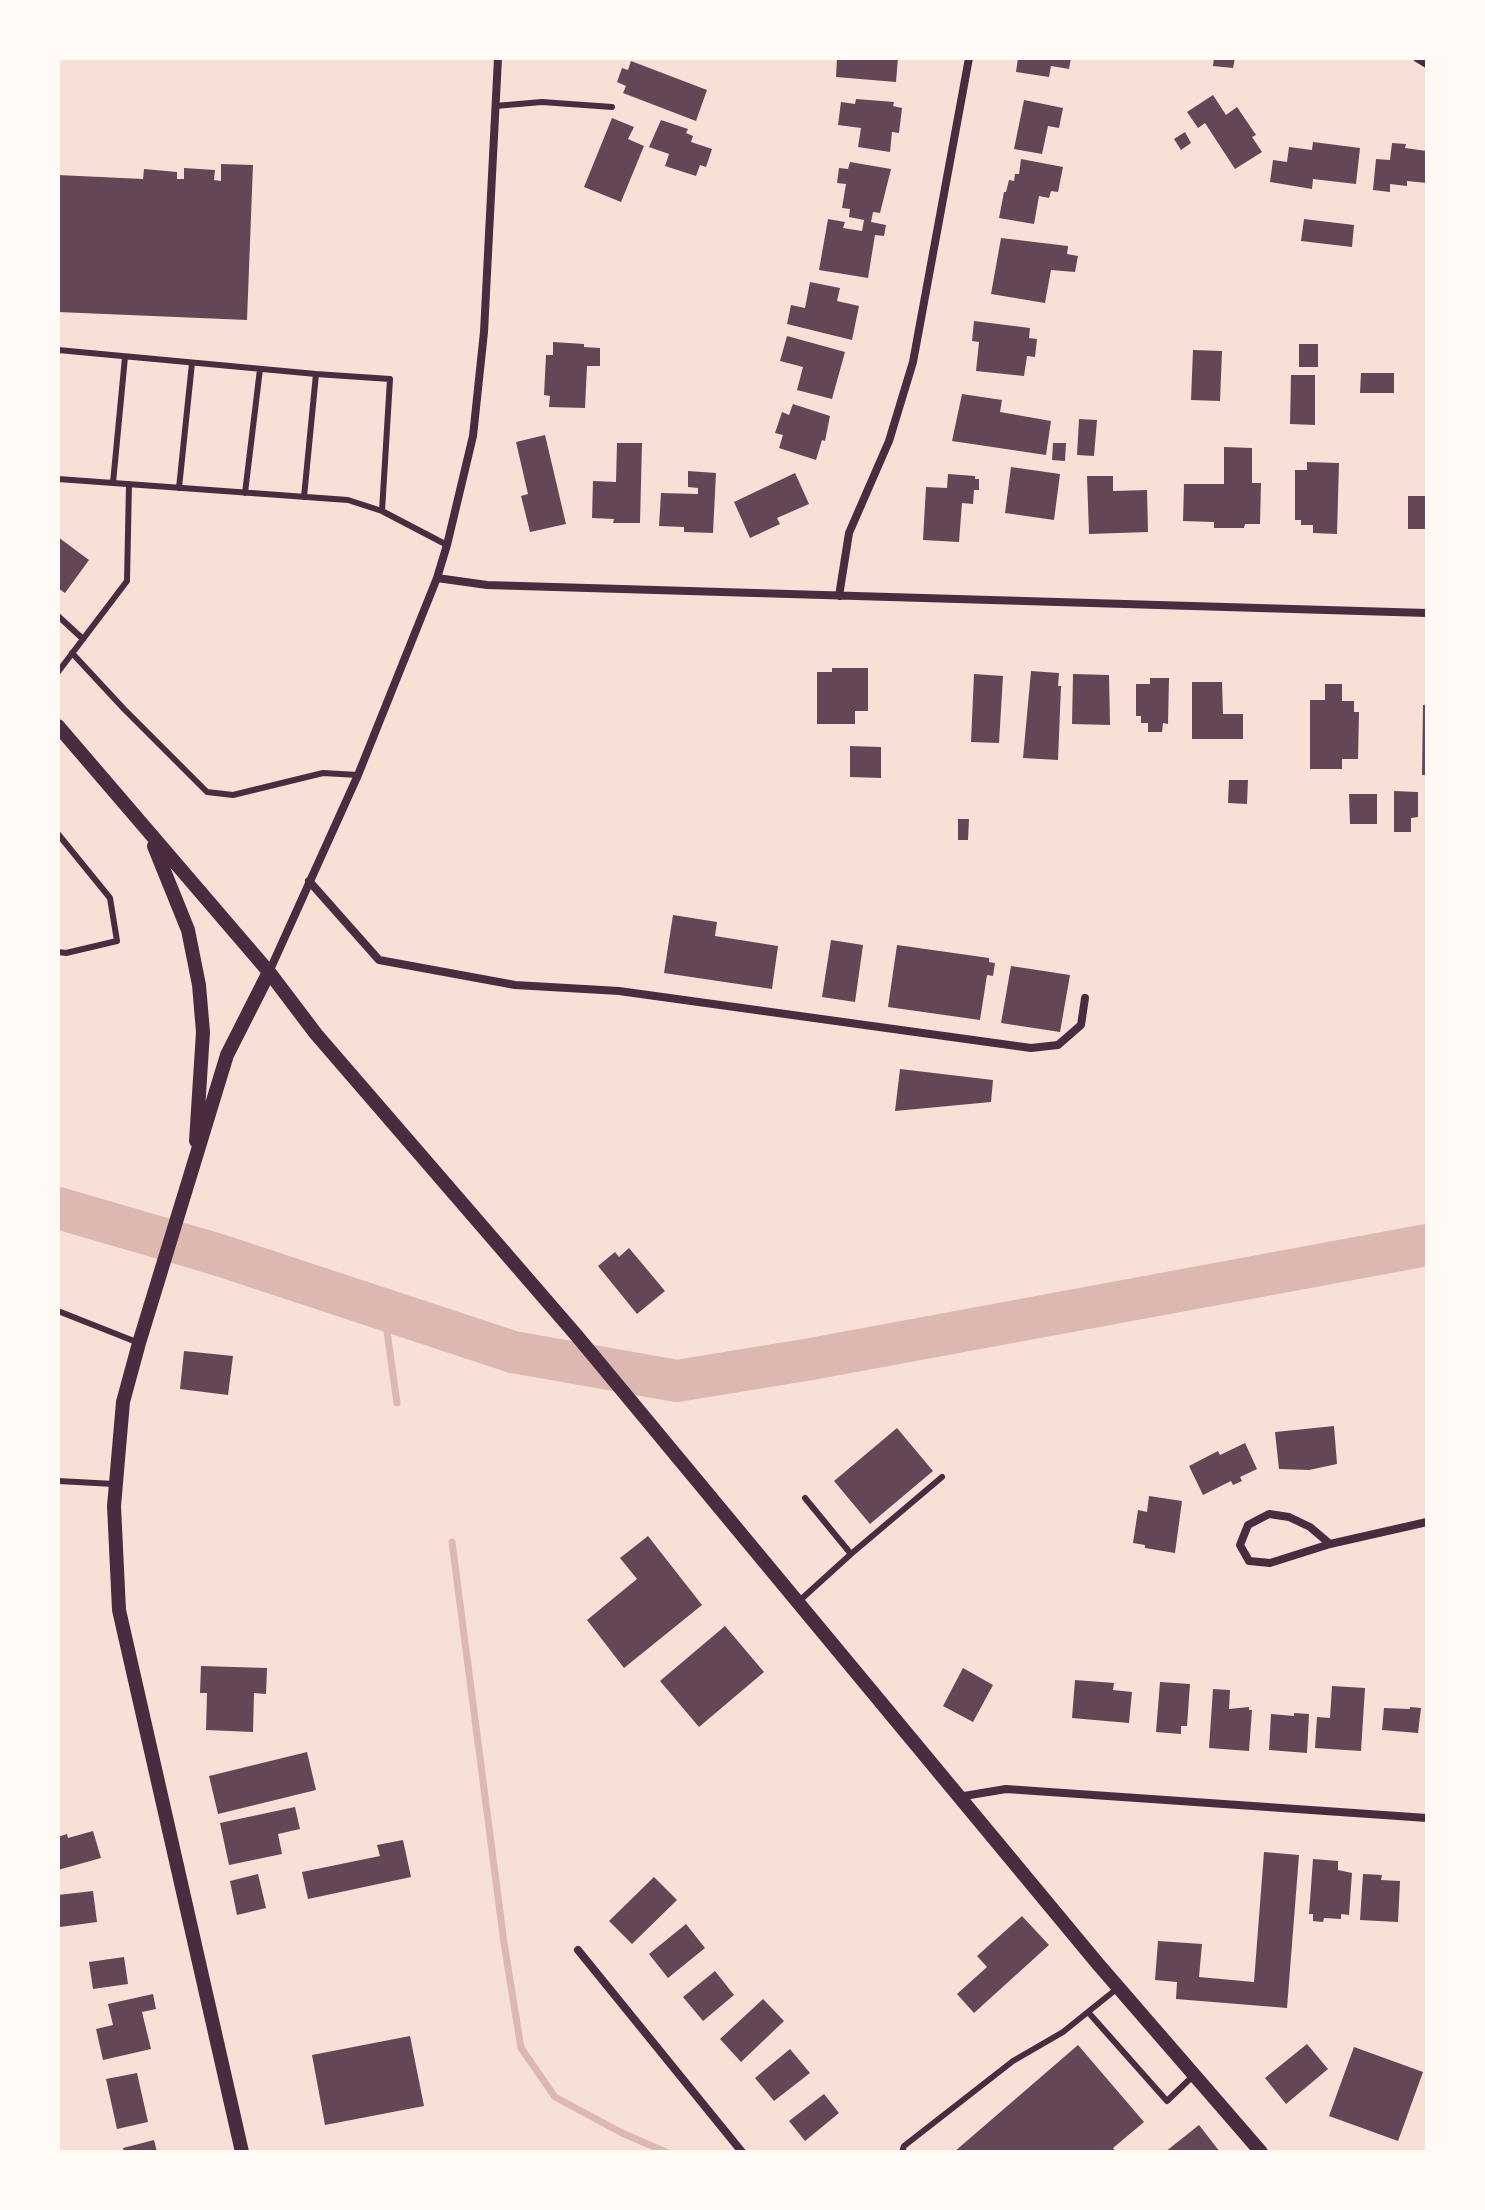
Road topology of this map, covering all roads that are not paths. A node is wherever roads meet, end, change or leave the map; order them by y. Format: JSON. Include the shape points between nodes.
{"nodes":[{"id":1,"x":498,"y":58,"type":"edge"},
{"id":2,"x":969,"y":58,"type":"edge"},
{"id":3,"x":1417,"y":58,"type":"edge"},
{"id":4,"x":1427,"y":64,"type":"edge"},
{"id":5,"x":495,"y":106,"type":"junction"},
{"id":6,"x":612,"y":107,"type":"dead end"},
{"id":7,"x":58,"y":350,"type":"edge"},
{"id":8,"x":125,"y":357,"type":"junction"},
{"id":9,"x":192,"y":363,"type":"junction"},
{"id":10,"x":260,"y":369,"type":"junction"},
{"id":11,"x":316,"y":374,"type":"junction"},
{"id":12,"x":58,"y":479,"type":"edge"},
{"id":13,"x":113,"y":483,"type":"junction"},
{"id":14,"x":129,"y":484,"type":"junction"},
{"id":15,"x":179,"y":488,"type":"junction"},
{"id":16,"x":245,"y":493,"type":"junction"},
{"id":17,"x":304,"y":497,"type":"junction"},
{"id":18,"x":382,"y":511,"type":"junction"},
{"id":19,"x":447,"y":545,"type":"junction"},
{"id":20,"x":437,"y":578,"type":"junction"},
{"id":21,"x":839,"y":596,"type":"junction"},
{"id":22,"x":1427,"y":613,"type":"edge"},
{"id":23,"x":58,"y":616,"type":"edge"},
{"id":24,"x":83,"y":639,"type":"junction"},
{"id":25,"x":72,"y":653,"type":"junction"},
{"id":26,"x":58,"y":672,"type":"edge"},
{"id":27,"x":58,"y":726,"type":"edge"},
{"id":28,"x":358,"y":775,"type":"junction"},
{"id":29,"x":58,"y":834,"type":"edge"},
{"id":30,"x":150,"y":834,"type":"junction"},
{"id":31,"x":309,"y":881,"type":"junction"},
{"id":32,"x":58,"y":952,"type":"edge"},
{"id":33,"x":269,"y":972,"type":"junction"},
{"id":34,"x":1085,"y":998,"type":"dead end"},
{"id":35,"x":194,"y":1168,"type":"junction"},
{"id":36,"x":58,"y":1311,"type":"edge"},
{"id":37,"x":139,"y":1343,"type":"junction"},
{"id":38,"x":942,"y":1477,"type":"dead end"},
{"id":39,"x":58,"y":1481,"type":"edge"},
{"id":40,"x":116,"y":1484,"type":"junction"},
{"id":41,"x":805,"y":1498,"type":"dead end"},
{"id":42,"x":1427,"y":1522,"type":"edge"},
{"id":43,"x":1330,"y":1544,"type":"junction"},
{"id":44,"x":851,"y":1554,"type":"junction"},
{"id":45,"x":797,"y":1603,"type":"junction"},
{"id":46,"x":958,"y":1797,"type":"junction"},
{"id":47,"x":1427,"y":1818,"type":"edge"},
{"id":48,"x":578,"y":1950,"type":"dead end"},
{"id":49,"x":1119,"y":1987,"type":"junction"},
{"id":50,"x":1088,"y":2012,"type":"junction"},
{"id":51,"x":1194,"y":2074,"type":"junction"},
{"id":52,"x":242,"y":2152,"type":"edge"},
{"id":53,"x":742,"y":2152,"type":"edge"},
{"id":54,"x":902,"y":2152,"type":"edge"},
{"id":55,"x":1261,"y":2152,"type":"edge"}],
"edges":[{"from":1,"to":5,"type":"street"},
{"from":2,"to":21,"type":"street","via":[[913,362],[889,441],[849,533]]},
{"from":3,"to":4,"type":"street"},
{"from":5,"to":6,"type":"lane","via":[[542,102]]},
{"from":5,"to":19,"type":"street","via":[[484,332],[473,436]]},
{"from":7,"to":8,"type":"lane"},
{"from":8,"to":9,"type":"lane"},
{"from":8,"to":13,"type":"lane"},
{"from":9,"to":10,"type":"lane"},
{"from":9,"to":15,"type":"lane"},
{"from":10,"to":11,"type":"lane"},
{"from":10,"to":16,"type":"lane"},
{"from":11,"to":17,"type":"lane"},
{"from":11,"to":18,"type":"lane","via":[[390,379]]},
{"from":12,"to":13,"type":"lane"},
{"from":13,"to":14,"type":"lane"},
{"from":14,"to":15,"type":"lane"},
{"from":14,"to":24,"type":"lane","via":[[127,581]]},
{"from":15,"to":16,"type":"lane"},
{"from":16,"to":17,"type":"lane"},
{"from":17,"to":18,"type":"lane","via":[[348,500]]},
{"from":18,"to":19,"type":"lane"},
{"from":19,"to":20,"type":"street"},
{"from":20,"to":21,"type":"street","via":[[487,585]]},
{"from":20,"to":28,"type":"street"},
{"from":21,"to":22,"type":"street"},
{"from":23,"to":24,"type":"lane"},
{"from":24,"to":25,"type":"lane"},
{"from":25,"to":26,"type":"lane"},
{"from":25,"to":28,"type":"lane","via":[[207,792],[233,795],[323,773]]},
{"from":27,"to":30,"type":"street"},
{"from":28,"to":31,"type":"street"},
{"from":29,"to":32,"type":"lane","via":[[110,898],[117,941]]},
{"from":30,"to":33,"type":"street"},
{"from":30,"to":35,"type":"street","via":[[188,930],[199,985],[203,1032]]},
{"from":31,"to":33,"type":"street"},
{"from":31,"to":34,"type":"street","via":[[379,960],[515,985],[619,991],[1031,1048],[1058,1045],[1081,1025]]},
{"from":33,"to":35,"type":"street","via":[[227,1055]]},
{"from":33,"to":45,"type":"street"},
{"from":35,"to":37,"type":"street"},
{"from":36,"to":37,"type":"lane"},
{"from":37,"to":40,"type":"street","via":[[123,1402]]},
{"from":38,"to":44,"type":"lane"},
{"from":39,"to":40,"type":"lane"},
{"from":40,"to":52,"type":"street","via":[[119,1610]]},
{"from":41,"to":44,"type":"lane"},
{"from":42,"to":43,"type":"street"},
{"from":43,"to":43,"type":"street","via":[[1310,1527],[1269,1514],[1248,1525],[1240,1545],[1249,1561],[1270,1563]]},
{"from":44,"to":45,"type":"lane"},
{"from":45,"to":46,"type":"street"},
{"from":46,"to":47,"type":"street","via":[[1006,1789]]},
{"from":46,"to":49,"type":"street"},
{"from":48,"to":53,"type":"street"},
{"from":49,"to":50,"type":"lane"},
{"from":49,"to":51,"type":"street"},
{"from":50,"to":51,"type":"lane","via":[[1167,2101]]},
{"from":50,"to":54,"type":"lane","via":[[1013,2061]]},
{"from":51,"to":55,"type":"street"}]}
